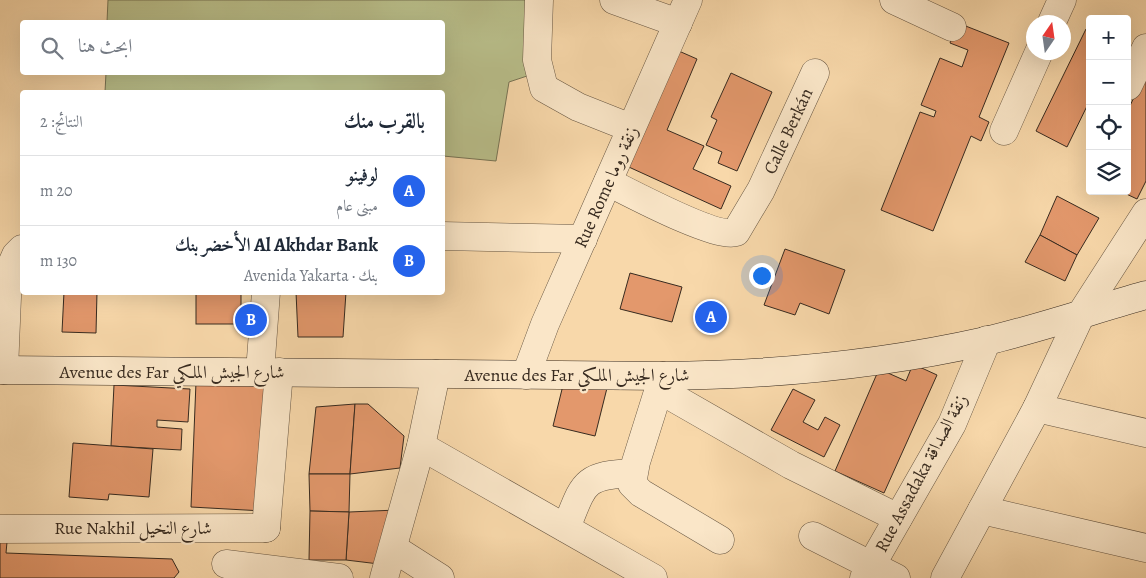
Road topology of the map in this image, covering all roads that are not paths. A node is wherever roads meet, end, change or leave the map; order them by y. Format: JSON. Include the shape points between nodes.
{"nodes":[{"id":1,"x":539,"y":0,"type":"edge"},
{"id":2,"x":614,"y":0,"type":"edge"},
{"id":3,"x":894,"y":0,"type":"edge"},
{"id":4,"x":1062,"y":0,"type":"edge"},
{"id":5,"x":683,"y":12,"type":"edge"},
{"id":6,"x":1055,"y":15,"type":"edge"},
{"id":7,"x":952,"y":27,"type":"dead end"},
{"id":8,"x":1146,"y":48,"type":"edge"},
{"id":9,"x":1035,"y":60,"type":"edge"},
{"id":10,"x":815,"y":73,"type":"dead end"},
{"id":11,"x":1131,"y":80,"type":"edge"},
{"id":12,"x":631,"y":128,"type":"junction"},
{"id":13,"x":1004,"y":131,"type":"dead end"},
{"id":14,"x":608,"y":182,"type":"junction"},
{"id":15,"x":1146,"y":213,"type":"edge"},
{"id":16,"x":445,"y":236,"type":"edge"},
{"id":17,"x":583,"y":239,"type":"junction"},
{"id":18,"x":20,"y":252,"type":"edge"},
{"id":19,"x":266,"y":295,"type":"edge"},
{"id":20,"x":1146,"y":295,"type":"edge"},
{"id":21,"x":1081,"y":314,"type":"junction"},
{"id":22,"x":987,"y":340,"type":"junction"},
{"id":23,"x":2,"y":370,"type":"edge"},
{"id":24,"x":270,"y":372,"type":"junction"},
{"id":25,"x":436,"y":374,"type":"junction"},
{"id":26,"x":526,"y":375,"type":"junction"},
{"id":27,"x":661,"y":383,"type":"junction"},
{"id":28,"x":1037,"y":408,"type":"junction"},
{"id":29,"x":1146,"y":433,"type":"edge"},
{"id":30,"x":421,"y":446,"type":"junction"},
{"id":31,"x":633,"y":473,"type":"junction"},
{"id":32,"x":982,"y":510,"type":"junction"},
{"id":33,"x":898,"y":518,"type":"junction"},
{"id":34,"x":0,"y":528,"type":"edge"},
{"id":35,"x":266,"y":528,"type":"junction"},
{"id":36,"x":566,"y":528,"type":"junction"},
{"id":37,"x":813,"y":536,"type":"dead end"},
{"id":38,"x":720,"y":540,"type":"dead end"},
{"id":39,"x":393,"y":548,"type":"junction"},
{"id":40,"x":1146,"y":548,"type":"edge"},
{"id":41,"x":219,"y":571,"type":"edge"},
{"id":42,"x":868,"y":572,"type":"edge"},
{"id":43,"x":339,"y":578,"type":"edge"},
{"id":44,"x":384,"y":578,"type":"edge"},
{"id":45,"x":440,"y":578,"type":"edge"},
{"id":46,"x":653,"y":578,"type":"edge"},
{"id":47,"x":896,"y":578,"type":"edge"},
{"id":48,"x":945,"y":578,"type":"edge"}],
"edges":[{"from":1,"to":12,"type":"street","via":[[537,60],[544,88],[578,107]]},
{"from":2,"to":5,"type":"street"},
{"from":3,"to":7,"type":"street"},
{"from":4,"to":6,"type":"street"},
{"from":5,"to":12,"type":"street","name":"Rue Rome زنقة روما"},
{"from":8,"to":11,"type":"street"},
{"from":9,"to":13,"type":"street"},
{"from":10,"to":14,"type":"street","name":"Calle Berkán","via":[[761,190],[739,228],[729,234],[675,215]]},
{"from":12,"to":14,"type":"street","name":"Rue Rome زنقة روما"},
{"from":14,"to":17,"type":"street","name":"Rue Rome زنقة روما"},
{"from":15,"to":21,"type":"street"},
{"from":16,"to":17,"type":"street"},
{"from":17,"to":26,"type":"street","name":"Rue Rome زنقة روما"},
{"from":18,"to":23,"type":"street","via":[[8,273]]},
{"from":19,"to":24,"type":"street"},
{"from":20,"to":21,"type":"street","name":"Avenue des Far شارع الجيش الملكي"},
{"from":21,"to":22,"type":"street","name":"Avenue des Far شارع الجيش الملكي"},
{"from":21,"to":28,"type":"street"},
{"from":22,"to":27,"type":"street","name":"Avenue des Far شارع الجيش الملكي","via":[[826,368]]},
{"from":22,"to":33,"type":"street","name":"Rue Assadaka زنقة الصداقة","via":[[952,424]]},
{"from":23,"to":24,"type":"street","name":"Avenue des Far شارع الجيش الملكي"},
{"from":24,"to":25,"type":"street","name":"Avenue des Far شارع الجيش الملكي"},
{"from":24,"to":35,"type":"street"},
{"from":25,"to":26,"type":"street","name":"Avenue des Far شارع الجيش الملكي"},
{"from":25,"to":30,"type":"street"},
{"from":26,"to":27,"type":"street","name":"Avenue des Far شارع الجيش الملكي"},
{"from":27,"to":31,"type":"street"},
{"from":27,"to":33,"type":"street","via":[[792,465]]},
{"from":28,"to":29,"type":"street"},
{"from":28,"to":32,"type":"street"},
{"from":30,"to":36,"type":"street"},
{"from":30,"to":39,"type":"street"},
{"from":31,"to":36,"type":"street","via":[[601,475],[593,479],[578,499]]},
{"from":31,"to":38,"type":"street","via":[[633,487]]},
{"from":32,"to":40,"type":"street"},
{"from":32,"to":48,"type":"street"},
{"from":33,"to":42,"type":"street","name":"Rue Assadaka زنقة الصداقة"},
{"from":34,"to":35,"type":"street","name":"Rue Nakhil شارع النخيل"},
{"from":35,"to":41,"type":"street"},
{"from":36,"to":46,"type":"street"},
{"from":37,"to":42,"type":"street"},
{"from":39,"to":44,"type":"street"},
{"from":39,"to":45,"type":"street"},
{"from":41,"to":43,"type":"street"},
{"from":42,"to":47,"type":"street"}]}
